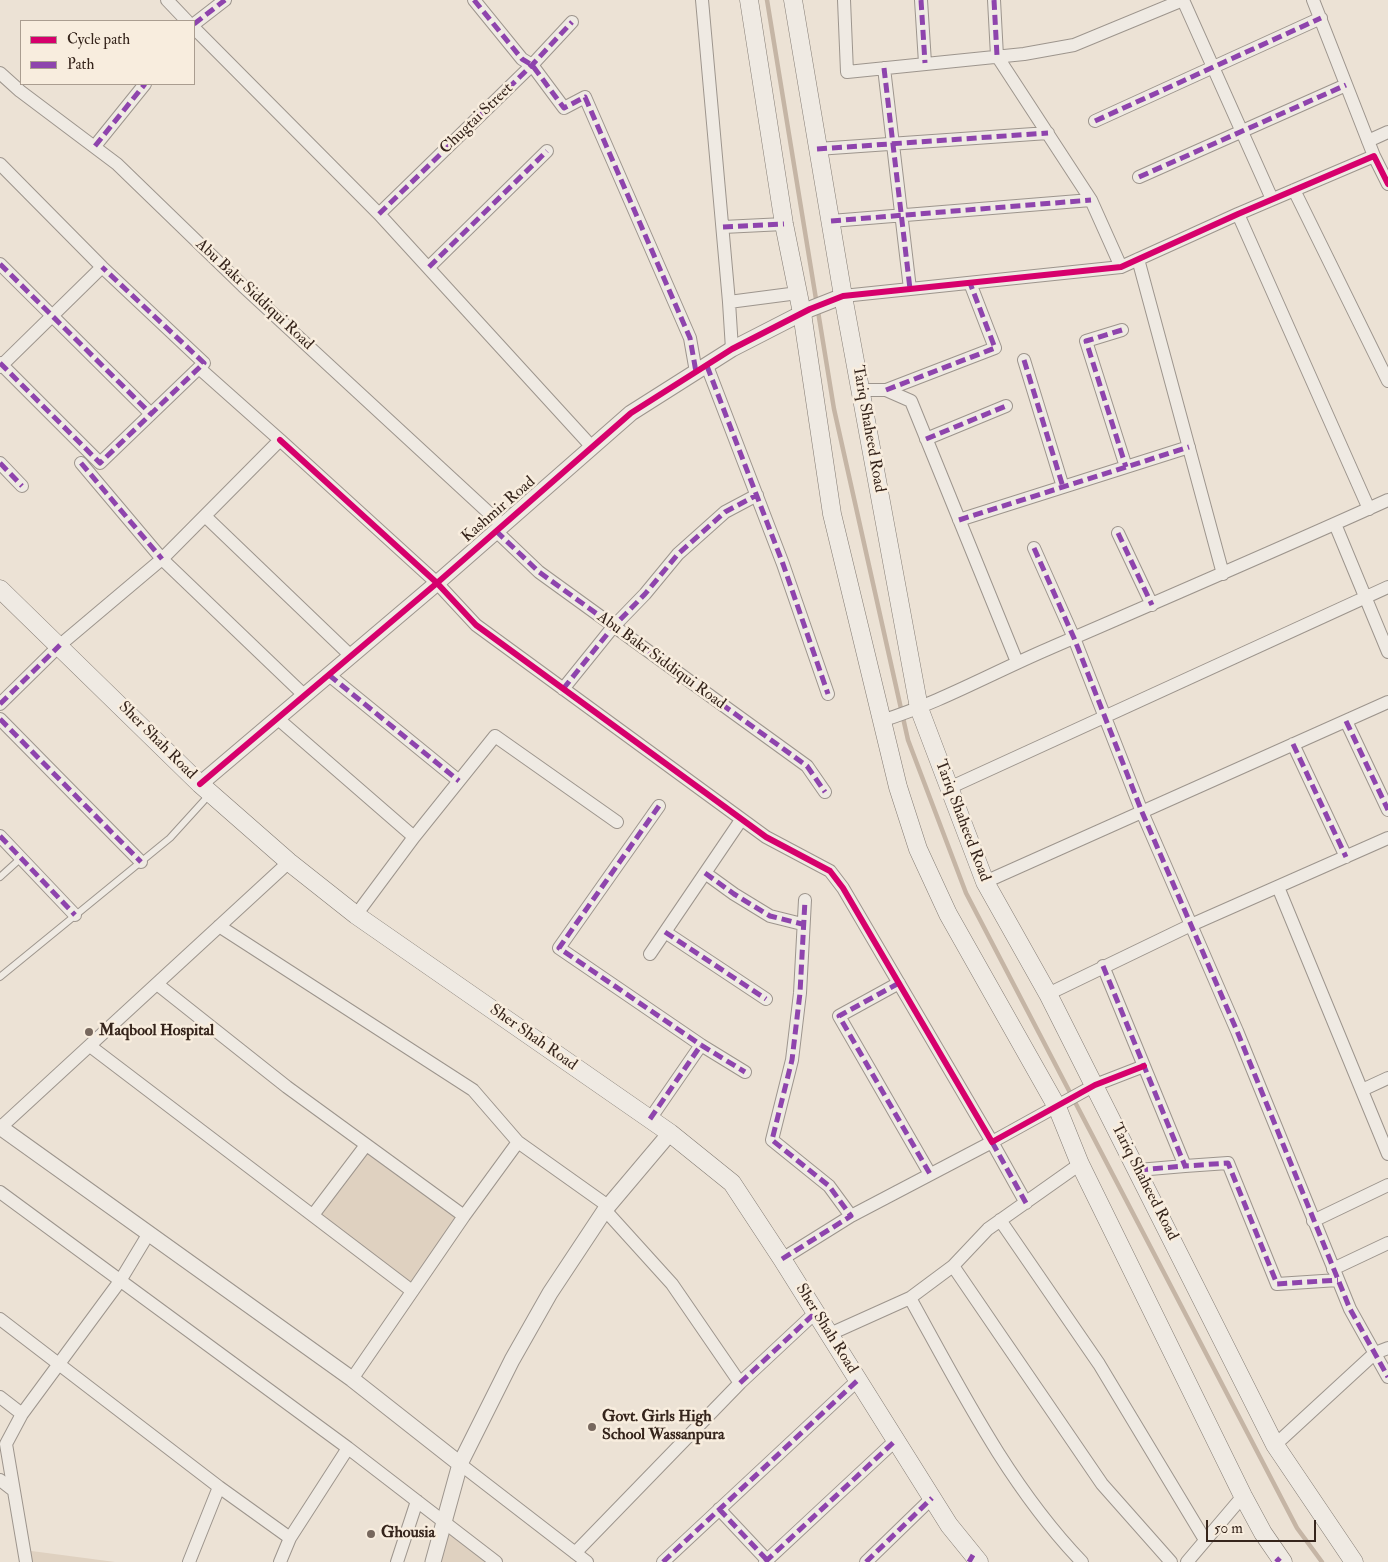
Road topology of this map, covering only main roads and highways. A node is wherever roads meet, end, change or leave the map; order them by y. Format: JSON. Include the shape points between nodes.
{"nodes":[{"id":1,"x":749,"y":0,"type":"edge"},
{"id":2,"x":793,"y":0,"type":"edge"},
{"id":3,"x":0,"y":589,"type":"edge"},
{"id":4,"x":974,"y":1560,"type":"edge"},
{"id":5,"x":1280,"y":1560,"type":"edge"},
{"id":6,"x":1354,"y":1562,"type":"edge"}],
"edges":[{"from":1,"to":5,"type":"main road","via":[[784,224],[798,293],[806,311],[832,514],[885,719],[898,787],[918,849],[944,906],[1060,1106],[1080,1164],[1243,1496]]},
{"from":2,"to":6,"type":"main road","name":"Tariq Shaheed Road","via":[[861,390],[912,711],[949,788],[985,882],[1048,994],[1092,1087],[1138,1170],[1275,1445]]},
{"from":3,"to":4,"type":"main road","name":"Sher Shah Road","via":[[205,789],[289,862],[356,915],[670,1133],[732,1183]]}]}
